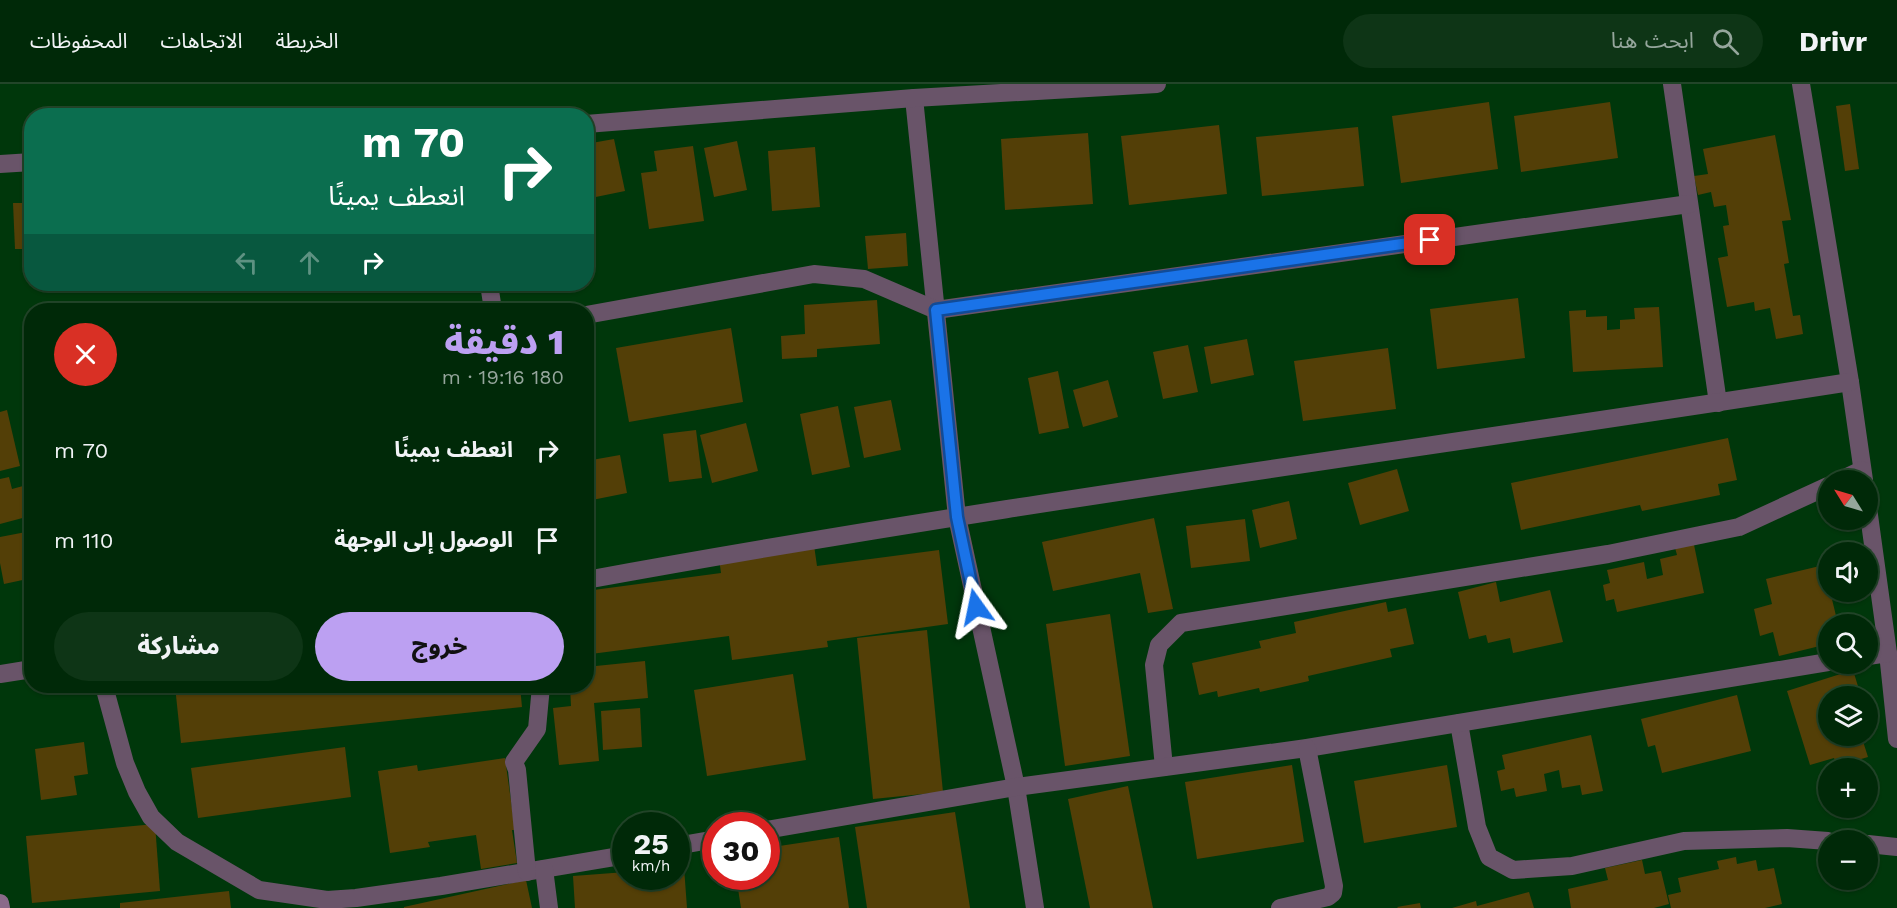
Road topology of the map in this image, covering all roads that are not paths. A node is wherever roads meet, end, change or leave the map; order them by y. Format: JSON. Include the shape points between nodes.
{"nodes":[{"id":1,"x":1157,"y":84,"type":"edge"},
{"id":2,"x":1672,"y":84,"type":"edge"},
{"id":3,"x":1801,"y":84,"type":"edge"},
{"id":4,"x":914,"y":98,"type":"junction"},
{"id":5,"x":594,"y":123,"type":"edge"},
{"id":6,"x":24,"y":162,"type":"edge"},
{"id":7,"x":0,"y":164,"type":"edge"},
{"id":8,"x":1689,"y":204,"type":"junction"},
{"id":9,"x":936,"y":310,"type":"junction"},
{"id":10,"x":594,"y":314,"type":"edge"},
{"id":11,"x":1850,"y":382,"type":"junction"},
{"id":12,"x":1718,"y":403,"type":"junction"},
{"id":13,"x":1862,"y":470,"type":"edge"},
{"id":14,"x":1818,"y":491,"type":"edge"},
{"id":15,"x":957,"y":517,"type":"junction"},
{"id":16,"x":1871,"y":530,"type":"edge"},
{"id":17,"x":594,"y":579,"type":"edge"},
{"id":18,"x":1888,"y":652,"type":"junction"},
{"id":19,"x":1878,"y":654,"type":"edge"},
{"id":20,"x":1818,"y":664,"type":"edge"},
{"id":21,"x":24,"y":670,"type":"edge"},
{"id":22,"x":0,"y":674,"type":"edge"},
{"id":23,"x":106,"y":693,"type":"edge"},
{"id":24,"x":540,"y":693,"type":"edge"},
{"id":25,"x":1459,"y":723,"type":"junction"},
{"id":26,"x":1897,"y":739,"type":"edge"},
{"id":27,"x":1307,"y":748,"type":"junction"},
{"id":28,"x":1164,"y":767,"type":"junction"},
{"id":29,"x":1016,"y":787,"type":"junction"},
{"id":30,"x":780,"y":829,"type":"edge"},
{"id":31,"x":1818,"y":840,"type":"edge"},
{"id":32,"x":1878,"y":845,"type":"edge"},
{"id":33,"x":1897,"y":847,"type":"edge"},
{"id":34,"x":612,"y":857,"type":"edge"},
{"id":35,"x":535,"y":870,"type":"junction"},
{"id":36,"x":0,"y":903,"type":"edge"},
{"id":37,"x":328,"y":904,"type":"edge"},
{"id":38,"x":1,"y":908,"type":"edge"},
{"id":39,"x":549,"y":908,"type":"edge"},
{"id":40,"x":1035,"y":908,"type":"edge"},
{"id":41,"x":1280,"y":908,"type":"edge"}],
"edges":[{"from":1,"to":4,"type":"street"},
{"from":2,"to":8,"type":"street"},
{"from":3,"to":11,"type":"street"},
{"from":4,"to":5,"type":"street"},
{"from":4,"to":9,"type":"street"},
{"from":6,"to":7,"type":"street"},
{"from":8,"to":9,"type":"street"},
{"from":8,"to":12,"type":"street"},
{"from":9,"to":10,"type":"street","via":[[864,279],[814,274]]},
{"from":9,"to":15,"type":"street"},
{"from":11,"to":12,"type":"street"},
{"from":11,"to":13,"type":"street"},
{"from":12,"to":15,"type":"street"},
{"from":14,"to":28,"type":"street","via":[[1739,527],[1608,554],[1180,623],[1159,645],[1154,665]]},
{"from":15,"to":17,"type":"street"},
{"from":15,"to":29,"type":"street"},
{"from":16,"to":18,"type":"street"},
{"from":18,"to":19,"type":"street"},
{"from":18,"to":26,"type":"street"},
{"from":20,"to":25,"type":"street"},
{"from":21,"to":22,"type":"street"},
{"from":23,"to":37,"type":"street","via":[[137,792],[151,817],[177,842],[259,890]]},
{"from":24,"to":35,"type":"street","via":[[537,729],[514,762]]},
{"from":25,"to":27,"type":"street"},
{"from":25,"to":31,"type":"street","via":[[1477,827],[1490,857],[1513,870],[1572,866],[1684,841]]},
{"from":27,"to":28,"type":"street"},
{"from":27,"to":41,"type":"street","via":[[1333,892],[1328,897]]},
{"from":28,"to":29,"type":"street"},
{"from":29,"to":30,"type":"street"},
{"from":29,"to":40,"type":"street"},
{"from":32,"to":33,"type":"street"},
{"from":34,"to":35,"type":"street"},
{"from":35,"to":37,"type":"street"},
{"from":35,"to":39,"type":"street"},
{"from":36,"to":38,"type":"street"}]}
